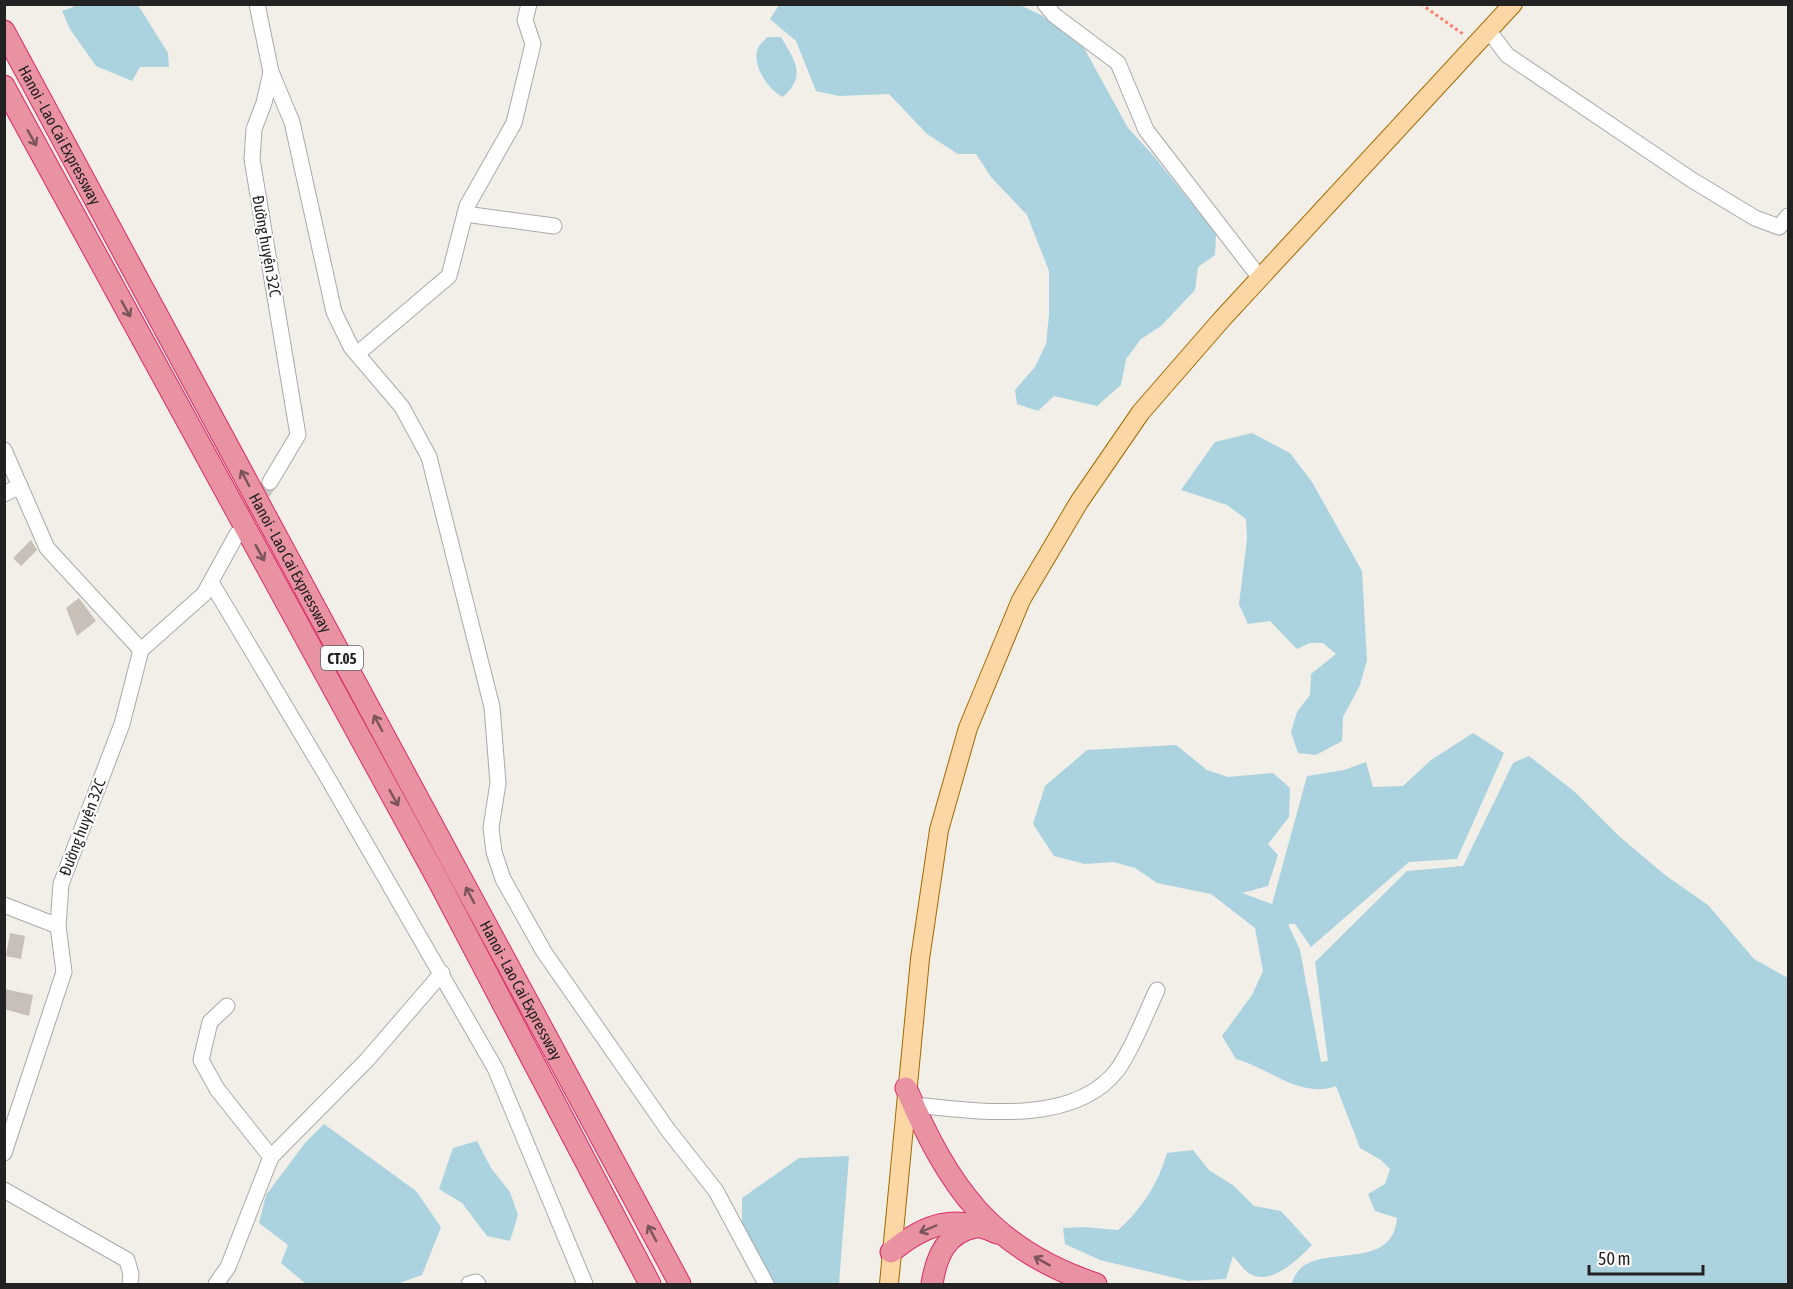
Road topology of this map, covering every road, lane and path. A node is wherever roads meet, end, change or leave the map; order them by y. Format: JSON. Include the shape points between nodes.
{"nodes":[{"id":1,"x":256,"y":4,"type":"edge"},
{"id":2,"x":529,"y":4,"type":"edge"},
{"id":3,"x":1045,"y":4,"type":"edge"},
{"id":4,"x":1421,"y":4,"type":"edge"},
{"id":5,"x":1513,"y":4,"type":"edge"},
{"id":6,"x":4,"y":31,"type":"edge"},
{"id":7,"x":1483,"y":37,"type":"junction"},
{"id":8,"x":271,"y":72,"type":"junction"},
{"id":9,"x":4,"y":86,"type":"edge"},
{"id":10,"x":465,"y":214,"type":"junction"},
{"id":11,"x":1788,"y":216,"type":"edge"},
{"id":12,"x":554,"y":226,"type":"dead end"},
{"id":13,"x":1260,"y":278,"type":"junction"},
{"id":14,"x":357,"y":354,"type":"junction"},
{"id":15,"x":4,"y":450,"type":"edge"},
{"id":16,"x":270,"y":482,"type":"tunnel mouth"},
{"id":17,"x":20,"y":486,"type":"junction"},
{"id":18,"x":4,"y":494,"type":"edge"},
{"id":19,"x":237,"y":534,"type":"tunnel mouth"},
{"id":20,"x":211,"y":582,"type":"junction"},
{"id":21,"x":141,"y":650,"type":"junction"},
{"id":22,"x":4,"y":905,"type":"edge"},
{"id":23,"x":58,"y":926,"type":"junction"},
{"id":24,"x":442,"y":973,"type":"junction"},
{"id":25,"x":1157,"y":990,"type":"dead end"},
{"id":26,"x":227,"y":1006,"type":"dead end"},
{"id":27,"x":910,"y":1096,"type":"junction"},
{"id":28,"x":4,"y":1153,"type":"edge"},
{"id":29,"x":271,"y":1157,"type":"junction"},
{"id":30,"x":4,"y":1190,"type":"edge"},
{"id":31,"x":983,"y":1227,"type":"junction"},
{"id":32,"x":1003,"y":1236,"type":"junction"},
{"id":33,"x":891,"y":1252,"type":"junction"},
{"id":34,"x":130,"y":1284,"type":"edge"},
{"id":35,"x":216,"y":1284,"type":"edge"},
{"id":36,"x":470,"y":1284,"type":"edge"},
{"id":37,"x":478,"y":1284,"type":"edge"},
{"id":38,"x":585,"y":1284,"type":"edge"},
{"id":39,"x":650,"y":1284,"type":"edge"},
{"id":40,"x":680,"y":1284,"type":"edge"},
{"id":41,"x":766,"y":1284,"type":"edge"},
{"id":42,"x":889,"y":1284,"type":"edge"},
{"id":43,"x":932,"y":1284,"type":"edge"},
{"id":44,"x":1096,"y":1284,"type":"edge"}],
"edges":[{"from":1,"to":8,"type":"street","name":"Đường huyện 32C"},
{"from":2,"to":10,"type":"street","via":[[525,20],[533,44],[514,123]]},
{"from":3,"to":13,"type":"street","via":[[1118,63],[1146,130]]},
{"from":4,"to":7,"type":"path"},
{"from":5,"to":7,"type":"main road"},
{"from":40,"to":6,"type":"highway","name":"Hanoi - Lao Cai Expressway","number":"CT.05","one_way":true},
{"from":7,"to":11,"type":"street","via":[[1692,180],[1755,218],[1779,227]]},
{"from":7,"to":13,"type":"main road"},
{"from":8,"to":14,"type":"street","via":[[292,122],[334,312]]},
{"from":8,"to":16,"type":"street","name":"Đường huyện 32C","via":[[254,129],[252,159],[298,435]]},
{"from":9,"to":39,"type":"highway","name":"Hanoi - Lao Cai Expressway","number":"CT.05","one_way":true,"via":[[438,880]]},
{"from":10,"to":12,"type":"street"},
{"from":10,"to":14,"type":"street","via":[[449,276]]},
{"from":13,"to":27,"type":"main road","via":[[1141,412],[1079,502],[1022,600],[968,728],[939,830],[920,959]]},
{"from":14,"to":41,"type":"street","via":[[402,407],[429,457],[492,707],[498,783],[491,828],[503,879],[544,952],[668,1130],[716,1191]]},
{"from":15,"to":17,"type":"street"},
{"from":17,"to":18,"type":"street"},
{"from":17,"to":21,"type":"street","via":[[47,548]]},
{"from":19,"to":20,"type":"street"},
{"from":20,"to":21,"type":"street","via":[[204,594]]},
{"from":20,"to":24,"type":"street"},
{"from":21,"to":23,"type":"street","name":"Đường huyện 32C","via":[[122,724],[61,884]]},
{"from":22,"to":23,"type":"street"},
{"from":23,"to":28,"type":"street","name":"Đường huyện 32C","via":[[64,972]]},
{"from":24,"to":29,"type":"street","via":[[367,1060]]},
{"from":24,"to":38,"type":"street","via":[[495,1068]]},
{"from":25,"to":27,"type":"street","via":[[1119,1068],[1085,1095],[1055,1107],[1018,1113]]},
{"from":26,"to":29,"type":"street","via":[[210,1022],[201,1060],[217,1089]]},
{"from":27,"to":32,"type":"highway","via":[[948,1174]]},
{"from":27,"to":33,"type":"main road"},
{"from":29,"to":35,"type":"street","via":[[228,1267]]},
{"from":30,"to":34,"type":"street","via":[[127,1260]]},
{"from":31,"to":32,"type":"highway"},
{"from":31,"to":33,"type":"highway","one_way":true,"via":[[962,1221],[940,1224],[909,1237]]},
{"from":31,"to":43,"type":"highway","via":[[965,1229],[949,1241],[935,1261]]},
{"from":44,"to":32,"type":"highway","one_way":true,"via":[[1040,1260]]},
{"from":33,"to":42,"type":"main road"},
{"from":36,"to":37,"type":"street"}]}
